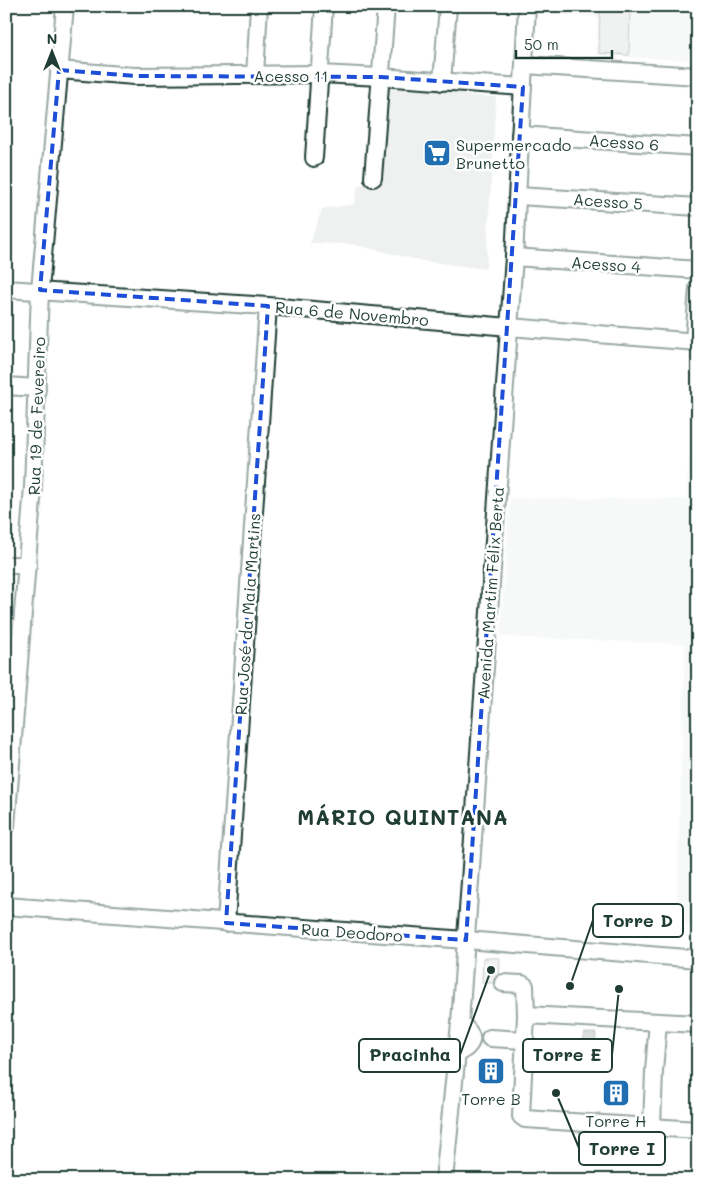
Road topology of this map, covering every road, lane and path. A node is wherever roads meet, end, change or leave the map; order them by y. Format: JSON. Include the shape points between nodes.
{"nodes":[{"id":1,"x":65,"y":6,"type":"edge"},
{"id":2,"x":259,"y":6,"type":"edge"},
{"id":3,"x":324,"y":6,"type":"edge"},
{"id":4,"x":386,"y":6,"type":"edge"},
{"id":5,"x":448,"y":6,"type":"edge"},
{"id":6,"x":527,"y":6,"type":"edge"},
{"id":7,"x":524,"y":66,"type":"junction"},
{"id":8,"x":59,"y":70,"type":"junction"},
{"id":9,"x":320,"y":74,"type":"junction"},
{"id":10,"x":255,"y":75,"type":"junction"},
{"id":11,"x":698,"y":76,"type":"edge"},
{"id":12,"x":380,"y":77,"type":"junction"},
{"id":13,"x":442,"y":82,"type":"junction"},
{"id":14,"x":523,"y":88,"type":"junction"},
{"id":15,"x":520,"y":135,"type":"junction"},
{"id":16,"x":698,"y":147,"type":"edge"},
{"id":17,"x":314,"y":158,"type":"dead end"},
{"id":18,"x":373,"y":178,"type":"dead end"},
{"id":19,"x":518,"y":196,"type":"junction"},
{"id":20,"x":698,"y":207,"type":"edge"},
{"id":21,"x":514,"y":257,"type":"junction"},
{"id":22,"x":698,"y":270,"type":"edge"},
{"id":23,"x":6,"y":288,"type":"edge"},
{"id":24,"x":698,"y":288,"type":"edge"},
{"id":25,"x":40,"y":290,"type":"junction"},
{"id":26,"x":268,"y":306,"type":"junction"},
{"id":27,"x":509,"y":327,"type":"junction"},
{"id":28,"x":696,"y":342,"type":"edge"},
{"id":29,"x":6,"y":386,"type":"edge"},
{"id":30,"x":37,"y":388,"type":"junction"},
{"id":31,"x":6,"y":564,"type":"edge"},
{"id":32,"x":28,"y":565,"type":"junction"},
{"id":33,"x":6,"y":826,"type":"edge"},
{"id":34,"x":6,"y":906,"type":"edge"},
{"id":35,"x":226,"y":923,"type":"junction"},
{"id":36,"x":466,"y":940,"type":"junction"},
{"id":37,"x":698,"y":959,"type":"edge"},
{"id":38,"x":503,"y":983,"type":"dead end"},
{"id":39,"x":526,"y":1016,"type":"junction"},
{"id":40,"x":658,"y":1022,"type":"junction"},
{"id":41,"x":460,"y":1023,"type":"junction"},
{"id":42,"x":698,"y":1024,"type":"edge"},
{"id":43,"x":479,"y":1040,"type":"junction"},
{"id":44,"x":524,"y":1042,"type":"junction"},
{"id":45,"x":457,"y":1054,"type":"junction"},
{"id":46,"x":652,"y":1127,"type":"junction"},
{"id":47,"x":698,"y":1130,"type":"edge"},
{"id":48,"x":444,"y":1180,"type":"edge"}],
"edges":[{"from":1,"to":8,"type":"street","name":"Rua 19 de Fevereiro"},
{"from":2,"to":10,"type":"street"},
{"from":3,"to":9,"type":"street"},
{"from":4,"to":12,"type":"street"},
{"from":5,"to":13,"type":"street"},
{"from":6,"to":7,"type":"street","name":"Avenida Martim Félix Berta"},
{"from":7,"to":11,"type":"street"},
{"from":7,"to":14,"type":"street","name":"Avenida Martim Félix Berta"},
{"from":8,"to":10,"type":"street","name":"Acesso 11","via":[[134,76]]},
{"from":8,"to":25,"type":"street","name":"Rua 19 de Fevereiro"},
{"from":9,"to":10,"type":"street","name":"Acesso 11"},
{"from":9,"to":12,"type":"street","name":"Acesso 11"},
{"from":9,"to":17,"type":"street"},
{"from":12,"to":13,"type":"street","name":"Acesso 11"},
{"from":12,"to":18,"type":"street"},
{"from":13,"to":14,"type":"street","name":"Acesso 11"},
{"from":14,"to":15,"type":"street","name":"Avenida Martim Félix Berta"},
{"from":15,"to":16,"type":"street","name":"Acesso 6"},
{"from":15,"to":19,"type":"street","name":"Avenida Martim Félix Berta"},
{"from":19,"to":20,"type":"street","name":"Acesso 5"},
{"from":19,"to":21,"type":"street","name":"Avenida Martim Félix Berta"},
{"from":21,"to":22,"type":"street","name":"Acesso 4"},
{"from":21,"to":27,"type":"street","name":"Avenida Martim Félix Berta"},
{"from":23,"to":25,"type":"street","name":"Rua 6 de Novembro"},
{"from":24,"to":28,"type":"street"},
{"from":25,"to":26,"type":"street","name":"Rua 6 de Novembro"},
{"from":25,"to":30,"type":"street","name":"Rua 19 de Fevereiro"},
{"from":26,"to":27,"type":"street","name":"Rua 6 de Novembro"},
{"from":26,"to":35,"type":"street","name":"Rua José da Maia Martins"},
{"from":27,"to":28,"type":"street","name":"Rua 6 de Novembro"},
{"from":27,"to":36,"type":"street","name":"Avenida Martim Félix Berta"},
{"from":29,"to":30,"type":"street"},
{"from":30,"to":32,"type":"street","name":"Rua 19 de Fevereiro"},
{"from":31,"to":32,"type":"street"},
{"from":32,"to":33,"type":"street","name":"Rua 19 de Fevereiro"},
{"from":34,"to":35,"type":"street","name":"Rua Deodoro"},
{"from":35,"to":36,"type":"street","name":"Rua Deodoro"},
{"from":36,"to":37,"type":"street","name":"Rua Deodoro"},
{"from":36,"to":41,"type":"street","name":"Avenida Martim Félix Berta"},
{"from":38,"to":39,"type":"street","via":[[525,986]]},
{"from":39,"to":40,"type":"street"},
{"from":39,"to":44,"type":"street"},
{"from":40,"to":42,"type":"street"},
{"from":40,"to":46,"type":"street"},
{"from":41,"to":43,"type":"street"},
{"from":41,"to":45,"type":"street","name":"Avenida Martim Félix Berta"},
{"from":43,"to":44,"type":"street"},
{"from":43,"to":45,"type":"street"},
{"from":44,"to":46,"type":"street","via":[[521,1116],[524,1120]]},
{"from":45,"to":48,"type":"street","name":"Avenida Martim Félix Berta"},
{"from":46,"to":47,"type":"street"}]}
